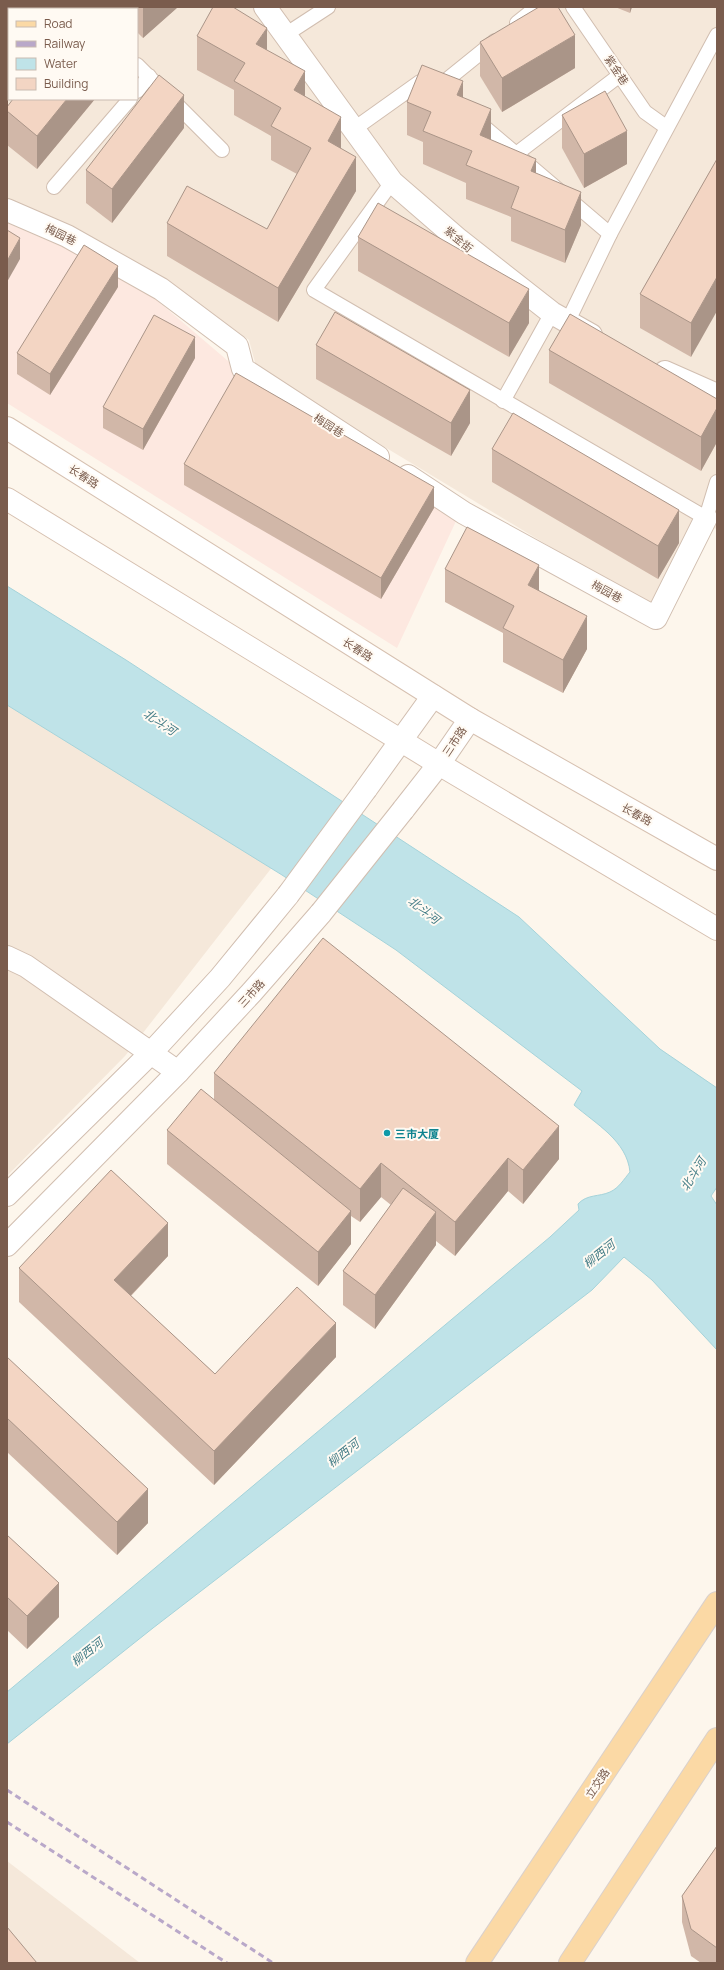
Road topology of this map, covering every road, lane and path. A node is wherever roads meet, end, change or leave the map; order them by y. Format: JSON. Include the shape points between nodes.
{"nodes":[{"id":1,"x":265,"y":7,"type":"edge"},
{"id":2,"x":328,"y":7,"type":"edge"},
{"id":3,"x":537,"y":7,"type":"edge"},
{"id":4,"x":573,"y":7,"type":"edge"},
{"id":5,"x":717,"y":34,"type":"edge"},
{"id":6,"x":286,"y":35,"type":"junction"},
{"id":7,"x":138,"y":66,"type":"edge"},
{"id":8,"x":620,"y":75,"type":"junction"},
{"id":9,"x":149,"y":76,"type":"junction"},
{"id":10,"x":438,"y":87,"type":"junction"},
{"id":11,"x":138,"y":89,"type":"edge"},
{"id":12,"x":450,"y":98,"type":"edge"},
{"id":13,"x":129,"y":100,"type":"edge"},
{"id":14,"x":468,"y":113,"type":"edge"},
{"id":15,"x":666,"y":127,"type":"junction"},
{"id":16,"x":354,"y":129,"type":"junction"},
{"id":17,"x":222,"y":150,"type":"dead end"},
{"id":18,"x":516,"y":154,"type":"junction"},
{"id":19,"x":392,"y":182,"type":"junction"},
{"id":20,"x":54,"y":187,"type":"dead end"},
{"id":21,"x":7,"y":210,"type":"edge"},
{"id":22,"x":610,"y":234,"type":"junction"},
{"id":23,"x":559,"y":318,"type":"junction"},
{"id":24,"x":609,"y":344,"type":"edge"},
{"id":25,"x":644,"y":361,"type":"edge"},
{"id":26,"x":717,"y":395,"type":"edge"},
{"id":27,"x":503,"y":401,"type":"junction"},
{"id":28,"x":7,"y":428,"type":"edge"},
{"id":29,"x":717,"y":482,"type":"edge"},
{"id":30,"x":7,"y":498,"type":"edge"},
{"id":31,"x":706,"y":518,"type":"junction"},
{"id":32,"x":433,"y":696,"type":"junction"},
{"id":33,"x":470,"y":719,"type":"junction"},
{"id":34,"x":402,"y":741,"type":"junction"},
{"id":35,"x":439,"y":764,"type":"junction"},
{"id":36,"x":717,"y":859,"type":"edge"},
{"id":37,"x":717,"y":929,"type":"edge"},
{"id":38,"x":7,"y":957,"type":"edge"},
{"id":39,"x":151,"y":1053,"type":"junction"},
{"id":40,"x":178,"y":1072,"type":"junction"},
{"id":41,"x":7,"y":1195,"type":"edge"},
{"id":42,"x":7,"y":1245,"type":"edge"},
{"id":43,"x":717,"y":1603,"type":"edge"},
{"id":44,"x":717,"y":1739,"type":"edge"},
{"id":45,"x":477,"y":1963,"type":"edge"},
{"id":46,"x":570,"y":1963,"type":"edge"}],
"edges":[{"from":1,"to":6,"type":"street","name":"紫金街"},
{"from":2,"to":6,"type":"lane"},
{"from":3,"to":10,"type":"lane"},
{"from":4,"to":8,"type":"lane","name":"紫金巷"},
{"from":5,"to":15,"type":"lane"},
{"from":6,"to":16,"type":"street","name":"紫金街"},
{"from":7,"to":9,"type":"lane"},
{"from":8,"to":15,"type":"lane","name":"紫金巷","via":[[646,112]]},
{"from":8,"to":18,"type":"lane"},
{"from":9,"to":11,"type":"lane"},
{"from":9,"to":17,"type":"lane"},
{"from":10,"to":12,"type":"lane"},
{"from":10,"to":16,"type":"lane","via":[[420,82]]},
{"from":13,"to":20,"type":"lane"},
{"from":14,"to":18,"type":"lane"},
{"from":15,"to":22,"type":"lane"},
{"from":16,"to":19,"type":"street","name":"紫金街"},
{"from":18,"to":22,"type":"lane"},
{"from":19,"to":23,"type":"street","name":"紫金街","via":[[459,240]]},
{"from":19,"to":27,"type":"lane","via":[[314,290]]},
{"from":21,"to":31,"type":"street","name":"梅园巷","via":[[67,236],[161,290],[237,346],[243,370],[464,513],[656,618]]},
{"from":22,"to":23,"type":"lane"},
{"from":23,"to":24,"type":"street","name":"紫金街"},
{"from":23,"to":27,"type":"lane"},
{"from":25,"to":26,"type":"street"},
{"from":27,"to":31,"type":"lane"},
{"from":28,"to":32,"type":"street","name":"长春路"},
{"from":29,"to":31,"type":"lane"},
{"from":30,"to":34,"type":"street"},
{"from":32,"to":33,"type":"street","name":"长春路"},
{"from":32,"to":34,"type":"street"},
{"from":33,"to":35,"type":"street","name":"三市路"},
{"from":33,"to":36,"type":"street","name":"长春路"},
{"from":34,"to":35,"type":"street"},
{"from":34,"to":39,"type":"street","bridge":true,"via":[[288,895],[220,978]]},
{"from":35,"to":37,"type":"street"},
{"from":35,"to":40,"type":"street","name":"三市路","bridge":true,"via":[[320,913]]},
{"from":38,"to":39,"type":"street","via":[[26,966]]},
{"from":39,"to":40,"type":"street"},
{"from":39,"to":41,"type":"street"},
{"from":40,"to":42,"type":"street","name":"三市路"},
{"from":43,"to":45,"type":"main road","name":"立交路"},
{"from":44,"to":46,"type":"main road"}]}
